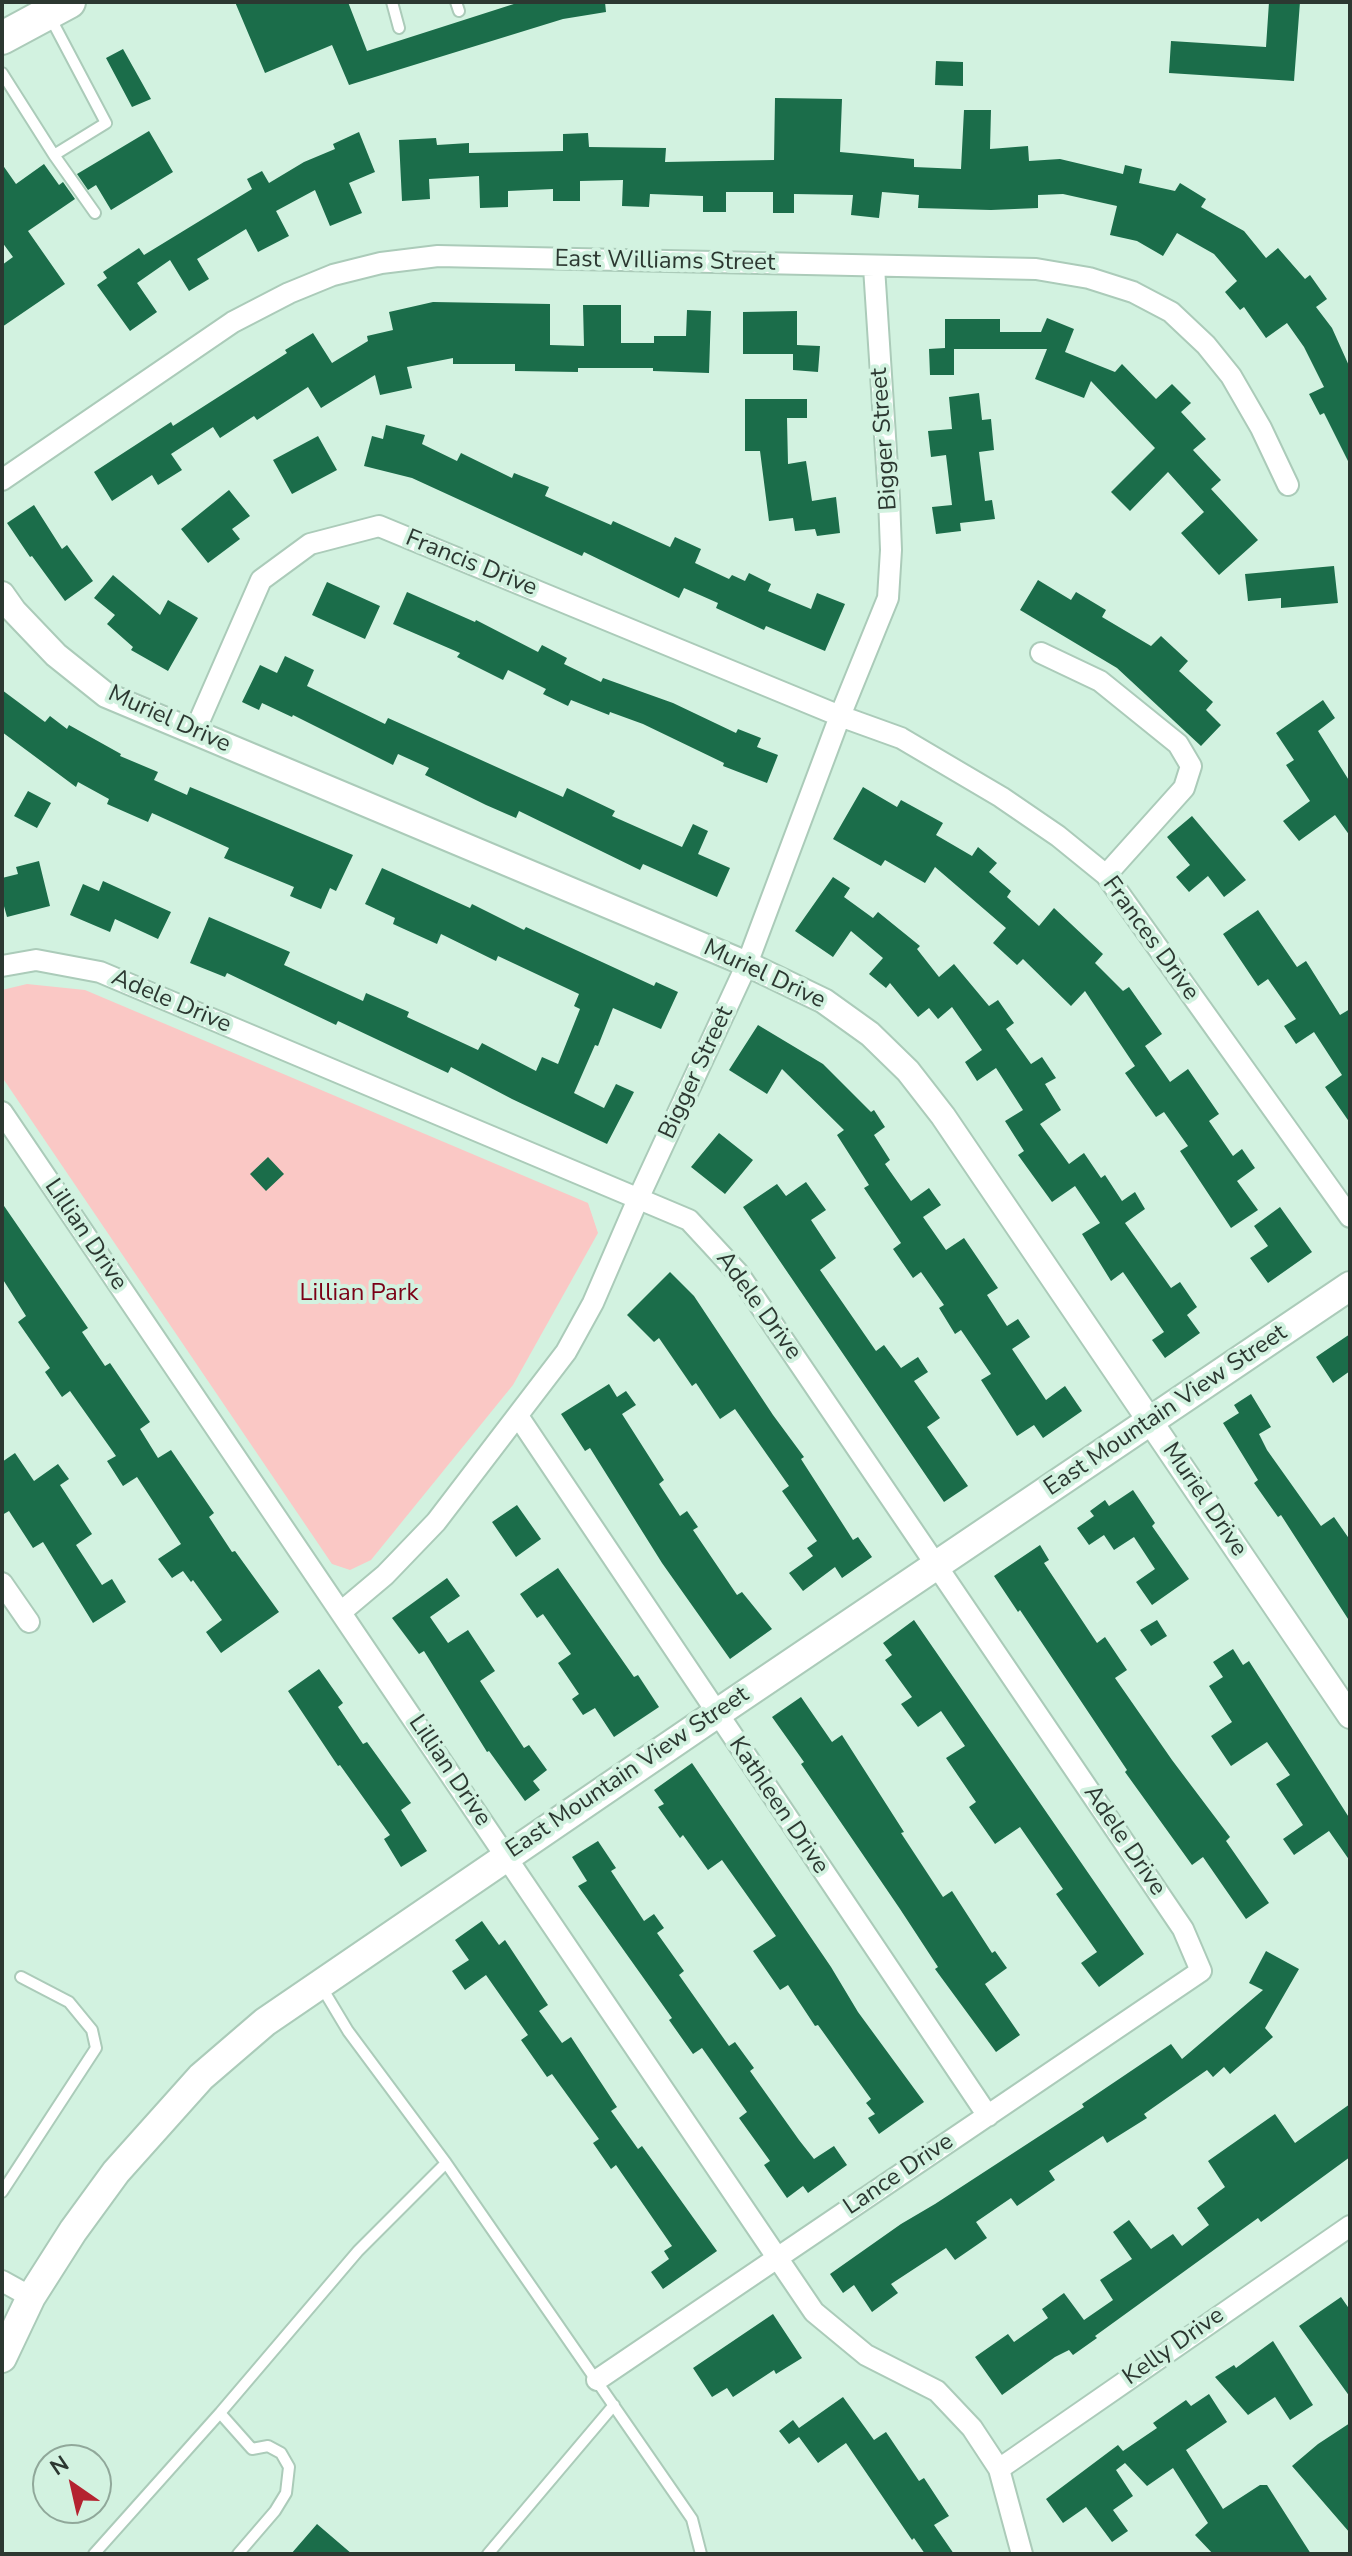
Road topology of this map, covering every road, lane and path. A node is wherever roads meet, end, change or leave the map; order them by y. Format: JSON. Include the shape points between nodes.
{"nodes":[{"id":1,"x":392,"y":2,"type":"edge"},
{"id":2,"x":59,"y":8,"type":"edge"},
{"id":3,"x":399,"y":28,"type":"dead end"},
{"id":4,"x":2,"y":38,"type":"edge"},
{"id":5,"x":2,"y":73,"type":"edge"},
{"id":6,"x":54,"y":155,"type":"junction"},
{"id":7,"x":95,"y":213,"type":"dead end"},
{"id":8,"x":874,"y":267,"type":"junction"},
{"id":9,"x":2,"y":480,"type":"edge"},
{"id":10,"x":1288,"y":485,"type":"dead end"},
{"id":11,"x":2,"y":594,"type":"edge"},
{"id":12,"x":1041,"y":653,"type":"dead end"},
{"id":13,"x":840,"y":716,"type":"junction"},
{"id":14,"x":194,"y":733,"type":"junction"},
{"id":15,"x":1106,"y":875,"type":"junction"},
{"id":16,"x":747,"y":964,"type":"junction"},
{"id":17,"x":2,"y":966,"type":"edge"},
{"id":18,"x":2,"y":1112,"type":"edge"},
{"id":19,"x":638,"y":1199,"type":"junction"},
{"id":20,"x":1350,"y":1217,"type":"edge"},
{"id":21,"x":1350,"y":1286,"type":"edge"},
{"id":22,"x":518,"y":1416,"type":"junction"},
{"id":23,"x":1151,"y":1422,"type":"junction"},
{"id":24,"x":938,"y":1566,"type":"junction"},
{"id":25,"x":2,"y":1583,"type":"edge"},
{"id":26,"x":341,"y":1612,"type":"junction"},
{"id":27,"x":29,"y":1622,"type":"dead end"},
{"id":28,"x":716,"y":1714,"type":"junction"},
{"id":29,"x":1350,"y":1716,"type":"edge"},
{"id":30,"x":506,"y":1856,"type":"junction"},
{"id":31,"x":1201,"y":1971,"type":"joint"},
{"id":32,"x":21,"y":1977,"type":"dead end"},
{"id":33,"x":320,"y":1984,"type":"junction"},
{"id":34,"x":988,"y":2116,"type":"junction"},
{"id":35,"x":446,"y":2163,"type":"junction"},
{"id":36,"x":2,"y":2192,"type":"edge"},
{"id":37,"x":1350,"y":2226,"type":"edge"},
{"id":38,"x":777,"y":2258,"type":"junction"},
{"id":39,"x":2,"y":2281,"type":"edge"},
{"id":40,"x":31,"y":2297,"type":"junction"},
{"id":41,"x":2,"y":2358,"type":"edge"},
{"id":42,"x":597,"y":2380,"type":"junction"},
{"id":43,"x":614,"y":2405,"type":"junction"},
{"id":44,"x":220,"y":2413,"type":"junction"},
{"id":45,"x":999,"y":2469,"type":"junction"},
{"id":46,"x":94,"y":2554,"type":"edge"},
{"id":47,"x":238,"y":2554,"type":"edge"},
{"id":48,"x":488,"y":2554,"type":"edge"},
{"id":49,"x":701,"y":2554,"type":"edge"},
{"id":50,"x":1022,"y":2554,"type":"edge"}],
"edges":[{"from":1,"to":3,"type":"lane"},
{"from":2,"to":4,"type":"main road"},
{"from":2,"to":6,"type":"lane","via":[[106,123]]},
{"from":5,"to":6,"type":"lane"},
{"from":6,"to":7,"type":"lane"},
{"from":8,"to":9,"type":"street","name":"East Williams Street","via":[[438,256],[381,263],[333,275],[233,322]]},
{"from":8,"to":10,"type":"street","name":"East Williams Street","via":[[1036,269],[1133,292],[1171,312],[1231,376]]},
{"from":8,"to":13,"type":"street","name":"Bigger Street","via":[[889,498],[888,598]]},
{"from":11,"to":14,"type":"street","name":"Muriel Drive","via":[[56,655],[106,695]]},
{"from":12,"to":15,"type":"street","via":[[1100,681],[1178,744],[1191,766],[1184,788]]},
{"from":13,"to":14,"type":"street","name":"Francis Drive","via":[[379,526],[310,544],[261,580]]},
{"from":13,"to":15,"type":"street","name":"Frances Drive","via":[[901,738],[947,763],[1058,836]]},
{"from":13,"to":16,"type":"street","name":"Bigger Street"},
{"from":14,"to":16,"type":"street","name":"Muriel Drive"},
{"from":15,"to":20,"type":"street","name":"Frances Drive"},
{"from":16,"to":19,"type":"street","name":"Bigger Street"},
{"from":16,"to":23,"type":"street","name":"Muriel Drive","via":[[824,1001],[870,1034],[908,1071]]},
{"from":17,"to":19,"type":"street","name":"Adele Drive","via":[[36,960],[100,972]]},
{"from":18,"to":26,"type":"street","name":"Lillian Drive"},
{"from":19,"to":22,"type":"street","name":"Bigger Street","via":[[566,1352]]},
{"from":19,"to":24,"type":"street","name":"Adele Drive","via":[[689,1220],[738,1273]]},
{"from":21,"to":23,"type":"main road","name":"East Mountain View Street"},
{"from":22,"to":26,"type":"street","name":"Bigger Street","via":[[436,1522]]},
{"from":22,"to":28,"type":"street","name":"Kathleen Drive"},
{"from":23,"to":24,"type":"main road","name":"East Mountain View Street"},
{"from":23,"to":29,"type":"street","name":"Muriel Drive"},
{"from":24,"to":28,"type":"main road","name":"East Mountain View Street"},
{"from":24,"to":31,"type":"street","name":"Adele Drive","via":[[1183,1929]]},
{"from":25,"to":27,"type":"street"},
{"from":26,"to":30,"type":"street","name":"Lillian Drive"},
{"from":28,"to":30,"type":"main road","name":"East Mountain View Street"},
{"from":28,"to":34,"type":"street","name":"Kathleen Drive"},
{"from":30,"to":33,"type":"main road","name":"East Mountain View Street"},
{"from":30,"to":38,"type":"street","name":"Lillian Drive"},
{"from":31,"to":34,"type":"street","name":"Lance Drive"},
{"from":32,"to":36,"type":"lane","via":[[69,2002],[92,2030],[96,2048]]},
{"from":33,"to":35,"type":"lane","via":[[348,2031]]},
{"from":33,"to":40,"type":"main road","name":"East Mountain View Street","via":[[201,2077],[116,2172]]},
{"from":34,"to":38,"type":"street","name":"Lance Drive"},
{"from":35,"to":42,"type":"lane"},
{"from":35,"to":44,"type":"lane","via":[[358,2251]]},
{"from":37,"to":45,"type":"street","name":"Kelly Drive"},
{"from":38,"to":42,"type":"street","name":"Lance Drive"},
{"from":38,"to":45,"type":"street","name":"Lillian Drive","via":[[814,2312],[866,2355],[937,2391],[972,2428]]},
{"from":39,"to":40,"type":"street"},
{"from":40,"to":41,"type":"main road","name":"East Mountain View Street"},
{"from":42,"to":43,"type":"lane"},
{"from":43,"to":48,"type":"lane"},
{"from":43,"to":49,"type":"lane","via":[[692,2519]]},
{"from":44,"to":46,"type":"lane"},
{"from":44,"to":47,"type":"lane","via":[[252,2449],[268,2446],[281,2453],[289,2467],[286,2493]]},
{"from":45,"to":50,"type":"street","name":"Lillian Drive"}]}
